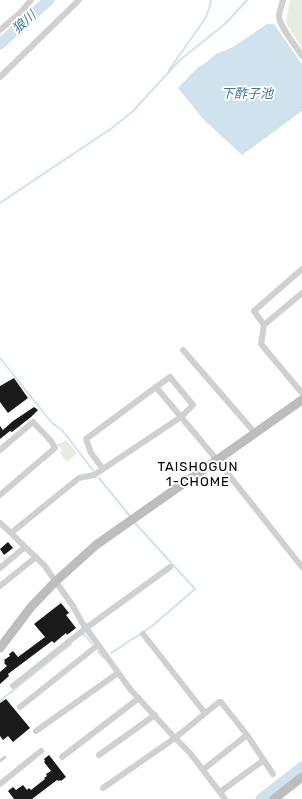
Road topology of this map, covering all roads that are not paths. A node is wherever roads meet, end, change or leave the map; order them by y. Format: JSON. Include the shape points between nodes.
{"nodes":[{"id":1,"x":31,"y":0,"type":"edge"},
{"id":2,"x":79,"y":0,"type":"edge"},
{"id":3,"x":283,"y":0,"type":"edge"},
{"id":4,"x":0,"y":30,"type":"edge"},
{"id":5,"x":302,"y":56,"type":"edge"},
{"id":6,"x":0,"y":77,"type":"edge"},
{"id":7,"x":302,"y":269,"type":"edge"},
{"id":8,"x":302,"y":293,"type":"edge"},
{"id":9,"x":264,"y":325,"type":"junction"},
{"id":10,"x":183,"y":350,"type":"dead end"},
{"id":11,"x":156,"y":387,"type":"junction"},
{"id":12,"x":302,"y":393,"type":"edge"},
{"id":13,"x":302,"y":400,"type":"edge"},
{"id":14,"x":181,"y":417,"type":"junction"},
{"id":15,"x":255,"y":433,"type":"junction"},
{"id":16,"x":0,"y":450,"type":"edge"},
{"id":17,"x":217,"y":460,"type":"junction"},
{"id":18,"x":103,"y":469,"type":"junction"},
{"id":19,"x":0,"y":495,"type":"edge"},
{"id":20,"x":2,"y":527,"type":"edge"},
{"id":21,"x":11,"y":533,"type":"junction"},
{"id":22,"x":25,"y":547,"type":"junction"},
{"id":23,"x":36,"y":557,"type":"junction"},
{"id":24,"x":170,"y":567,"type":"dead end"},
{"id":25,"x":302,"y":567,"type":"edge"},
{"id":26,"x":0,"y":568,"type":"edge"},
{"id":27,"x":55,"y":582,"type":"junction"},
{"id":28,"x":0,"y":586,"type":"edge"},
{"id":29,"x":86,"y":628,"type":"junction"},
{"id":30,"x":143,"y":634,"type":"dead end"},
{"id":31,"x":98,"y":645,"type":"junction"},
{"id":32,"x":0,"y":648,"type":"edge"},
{"id":33,"x":118,"y":673,"type":"junction"},
{"id":34,"x":13,"y":686,"type":"dead end"},
{"id":35,"x":139,"y":698,"type":"junction"},
{"id":36,"x":20,"y":707,"type":"dead end"},
{"id":37,"x":205,"y":713,"type":"junction"},
{"id":38,"x":155,"y":715,"type":"junction"},
{"id":39,"x":36,"y":731,"type":"dead end"},
{"id":40,"x":247,"y":735,"type":"junction"},
{"id":41,"x":175,"y":738,"type":"junction"},
{"id":42,"x":41,"y":751,"type":"dead end"},
{"id":43,"x":99,"y":755,"type":"dead end"},
{"id":44,"x":62,"y":757,"type":"dead end"},
{"id":45,"x":5,"y":758,"type":"dead end"},
{"id":46,"x":264,"y":760,"type":"junction"},
{"id":47,"x":0,"y":761,"type":"edge"},
{"id":48,"x":204,"y":769,"type":"junction"},
{"id":49,"x":274,"y":774,"type":"dead end"},
{"id":50,"x":302,"y":777,"type":"edge"},
{"id":51,"x":0,"y":784,"type":"edge"},
{"id":52,"x":103,"y":788,"type":"dead end"},
{"id":53,"x":220,"y":792,"type":"junction"},
{"id":54,"x":225,"y":799,"type":"edge"},
{"id":55,"x":274,"y":799,"type":"edge"}],
"edges":[{"from":1,"to":4,"type":"street"},
{"from":2,"to":6,"type":"street"},
{"from":3,"to":5,"type":"street","via":[[279,18]]},
{"from":7,"to":9,"type":"street","via":[[254,311]]},
{"from":8,"to":9,"type":"street"},
{"from":9,"to":12,"type":"street","via":[[261,344]]},
{"from":10,"to":15,"type":"street"},
{"from":11,"to":14,"type":"street"},
{"from":11,"to":14,"type":"street","via":[[170,377],[193,405]]},
{"from":11,"to":18,"type":"street","via":[[86,439],[91,453]]},
{"from":13,"to":15,"type":"street"},
{"from":14,"to":17,"type":"street"},
{"from":14,"to":18,"type":"street"},
{"from":15,"to":17,"type":"street"},
{"from":16,"to":19,"type":"street","via":[[33,422],[55,448]]},
{"from":17,"to":25,"type":"street"},
{"from":17,"to":27,"type":"street","via":[[96,545]]},
{"from":18,"to":21,"type":"street","via":[[94,475],[79,478]]},
{"from":20,"to":21,"type":"street"},
{"from":21,"to":22,"type":"street"},
{"from":22,"to":23,"type":"street"},
{"from":22,"to":26,"type":"street"},
{"from":23,"to":27,"type":"street"},
{"from":23,"to":28,"type":"street"},
{"from":24,"to":29,"type":"street"},
{"from":27,"to":29,"type":"street"},
{"from":27,"to":32,"type":"street","via":[[31,607]]},
{"from":29,"to":31,"type":"street"},
{"from":29,"to":34,"type":"street"},
{"from":30,"to":37,"type":"street"},
{"from":31,"to":33,"type":"street"},
{"from":31,"to":36,"type":"street"},
{"from":33,"to":35,"type":"street"},
{"from":33,"to":39,"type":"street"},
{"from":35,"to":38,"type":"street"},
{"from":35,"to":44,"type":"street"},
{"from":37,"to":40,"type":"street","via":[[221,702]]},
{"from":37,"to":41,"type":"street"},
{"from":38,"to":41,"type":"street"},
{"from":38,"to":43,"type":"street"},
{"from":40,"to":46,"type":"street"},
{"from":40,"to":48,"type":"street"},
{"from":41,"to":48,"type":"street"},
{"from":41,"to":52,"type":"street"},
{"from":42,"to":51,"type":"street"},
{"from":45,"to":47,"type":"lane"},
{"from":46,"to":49,"type":"street"},
{"from":46,"to":53,"type":"street"},
{"from":48,"to":53,"type":"street"},
{"from":50,"to":55,"type":"street"},
{"from":53,"to":54,"type":"street"}]}
